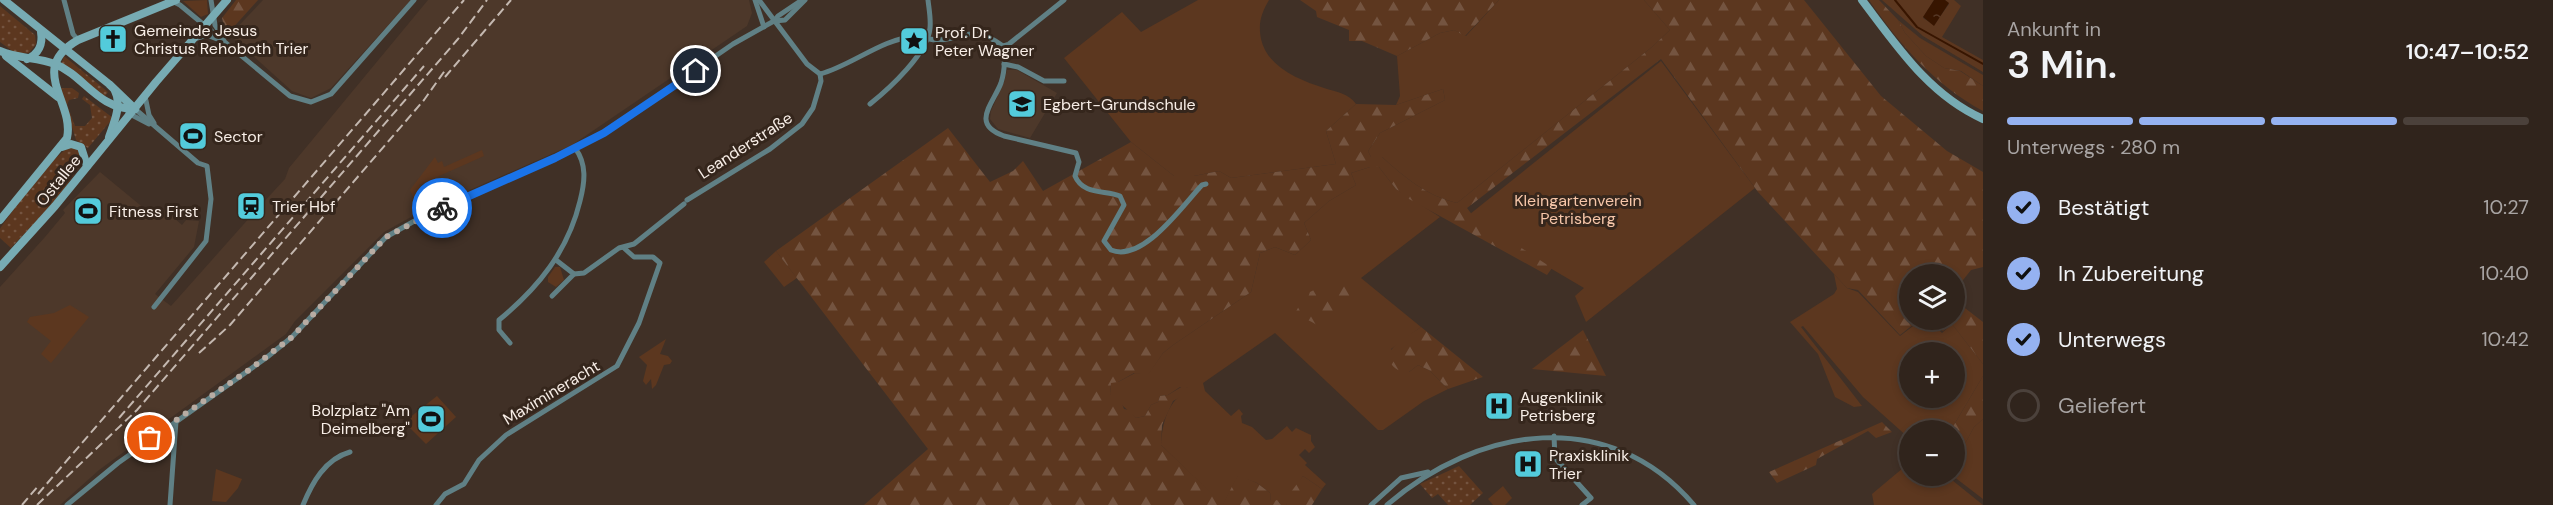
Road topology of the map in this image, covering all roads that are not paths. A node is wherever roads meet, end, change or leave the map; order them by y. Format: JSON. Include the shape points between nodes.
{"nodes":[{"id":1,"x":4,"y":0,"type":"edge"},
{"id":2,"x":64,"y":0,"type":"edge"},
{"id":3,"x":211,"y":0,"type":"edge"},
{"id":4,"x":227,"y":0,"type":"edge"},
{"id":5,"x":414,"y":0,"type":"edge"},
{"id":6,"x":757,"y":0,"type":"edge"},
{"id":7,"x":804,"y":0,"type":"edge"},
{"id":8,"x":928,"y":0,"type":"edge"},
{"id":9,"x":1064,"y":0,"type":"edge"},
{"id":10,"x":1862,"y":0,"type":"edge"},
{"id":11,"x":174,"y":1,"type":"edge"},
{"id":12,"x":163,"y":2,"type":"edge"},
{"id":13,"x":213,"y":16,"type":"junction"},
{"id":14,"x":774,"y":21,"type":"junction"},
{"id":15,"x":206,"y":25,"type":"junction"},
{"id":16,"x":764,"y":27,"type":"junction"},
{"id":17,"x":41,"y":32,"type":"junction"},
{"id":18,"x":928,"y":38,"type":"junction"},
{"id":19,"x":193,"y":39,"type":"junction"},
{"id":20,"x":78,"y":40,"type":"junction"},
{"id":21,"x":229,"y":44,"type":"junction"},
{"id":22,"x":1003,"y":46,"type":"junction"},
{"id":23,"x":63,"y":50,"type":"junction"},
{"id":24,"x":0,"y":51,"type":"edge"},
{"id":25,"x":26,"y":59,"type":"junction"},
{"id":26,"x":56,"y":64,"type":"junction"},
{"id":27,"x":1004,"y":64,"type":"junction"},
{"id":28,"x":820,"y":74,"type":"junction"},
{"id":29,"x":1064,"y":81,"type":"dead end"},
{"id":30,"x":115,"y":90,"type":"junction"},
{"id":31,"x":145,"y":96,"type":"junction"},
{"id":32,"x":59,"y":98,"type":"junction"},
{"id":33,"x":870,"y":104,"type":"dead end"},
{"id":34,"x":117,"y":107,"type":"junction"},
{"id":35,"x":133,"y":112,"type":"junction"},
{"id":36,"x":1983,"y":119,"type":"edge"},
{"id":37,"x":156,"y":127,"type":"junction"},
{"id":38,"x":108,"y":141,"type":"junction"},
{"id":39,"x":60,"y":148,"type":"junction"},
{"id":40,"x":575,"y":148,"type":"junction"},
{"id":41,"x":87,"y":166,"type":"junction"},
{"id":42,"x":1206,"y":184,"type":"dead end"},
{"id":43,"x":0,"y":220,"type":"edge"},
{"id":44,"x":624,"y":248,"type":"junction"},
{"id":45,"x":3,"y":257,"type":"edge"},
{"id":46,"x":556,"y":260,"type":"junction"},
{"id":47,"x":0,"y":267,"type":"edge"},
{"id":48,"x":574,"y":274,"type":"junction"},
{"id":49,"x":552,"y":296,"type":"dead end"},
{"id":50,"x":154,"y":307,"type":"dead end"},
{"id":51,"x":510,"y":343,"type":"dead end"},
{"id":52,"x":176,"y":421,"type":"junction"},
{"id":53,"x":1554,"y":436,"type":"junction"},
{"id":54,"x":350,"y":452,"type":"dead end"},
{"id":55,"x":1433,"y":471,"type":"junction"},
{"id":56,"x":67,"y":505,"type":"edge"},
{"id":57,"x":170,"y":505,"type":"edge"},
{"id":58,"x":303,"y":505,"type":"edge"},
{"id":59,"x":436,"y":505,"type":"edge"},
{"id":60,"x":1371,"y":505,"type":"edge"},
{"id":61,"x":1387,"y":505,"type":"edge"},
{"id":62,"x":1582,"y":505,"type":"edge"},
{"id":63,"x":1694,"y":505,"type":"edge"}],
"edges":[{"from":1,"to":17,"type":"main road"},
{"from":2,"to":20,"type":"street"},
{"from":3,"to":13,"type":"street"},
{"from":4,"to":13,"type":"main road","name":"Ostallee"},
{"from":5,"to":21,"type":"street","via":[[331,94],[311,102],[286,93]]},
{"from":6,"to":14,"type":"street"},
{"from":6,"to":16,"type":"street"},
{"from":7,"to":14,"type":"street"},
{"from":8,"to":18,"type":"street"},
{"from":9,"to":22,"type":"street","via":[[1016,40]]},
{"from":10,"to":36,"type":"main road","via":[[1925,79],[1955,105]]},
{"from":11,"to":12,"type":"main road"},
{"from":11,"to":15,"type":"street"},
{"from":12,"to":20,"type":"main road"},
{"from":13,"to":15,"type":"main road","name":"Ostallee"},
{"from":13,"to":21,"type":"street"},
{"from":14,"to":16,"type":"street"},
{"from":14,"to":28,"type":"street","via":[[807,64]]},
{"from":15,"to":19,"type":"main road","name":"Ostallee"},
{"from":15,"to":21,"type":"street"},
{"from":16,"to":40,"type":"street","via":[[604,133]]},
{"from":17,"to":23,"type":"main road"},
{"from":17,"to":25,"type":"main road","via":[[39,50]]},
{"from":18,"to":22,"type":"street","via":[[980,33]]},
{"from":18,"to":28,"type":"street","via":[[916,36],[896,41]]},
{"from":18,"to":33,"type":"street","via":[[914,63]]},
{"from":19,"to":21,"type":"street","via":[[207,35]]},
{"from":19,"to":31,"type":"main road","name":"Ostallee"},
{"from":20,"to":23,"type":"main road"},
{"from":22,"to":27,"type":"street"},
{"from":23,"to":26,"type":"main road"},
{"from":23,"to":30,"type":"main road"},
{"from":24,"to":25,"type":"main road"},
{"from":24,"to":32,"type":"main road"},
{"from":25,"to":26,"type":"main road"},
{"from":26,"to":32,"type":"main road"},
{"from":26,"to":34,"type":"main road"},
{"from":27,"to":29,"type":"street","via":[[1044,81]]},
{"from":27,"to":42,"type":"street","via":[[999,86],[987,109],[988,125],[994,132],[1076,153],[1079,162],[1075,176],[1080,184],[1120,196],[1124,205],[1104,241],[1111,250],[1137,250]]},
{"from":28,"to":44,"type":"street","name":"Leanderstraße","via":[[813,108],[802,124]]},
{"from":30,"to":34,"type":"main road"},
{"from":30,"to":35,"type":"main road"},
{"from":31,"to":35,"type":"main road","name":"Ostallee"},
{"from":31,"to":37,"type":"street"},
{"from":32,"to":39,"type":"main road","via":[[68,132]]},
{"from":34,"to":35,"type":"main road"},
{"from":34,"to":38,"type":"main road"},
{"from":35,"to":37,"type":"street"},
{"from":35,"to":38,"type":"main road","name":"Ostallee"},
{"from":37,"to":50,"type":"street","via":[[198,163],[207,166],[211,190],[206,241]]},
{"from":38,"to":41,"type":"main road","name":"Ostallee"},
{"from":39,"to":41,"type":"main road","via":[[71,144],[81,147]]},
{"from":39,"to":43,"type":"main road"},
{"from":40,"to":46,"type":"street","via":[[585,171],[583,191],[577,216]]},
{"from":40,"to":52,"type":"street","via":[[386,237],[292,337]]},
{"from":41,"to":45,"type":"main road","name":"Ostallee","via":[[55,206]]},
{"from":44,"to":48,"type":"street","via":[[584,273]]},
{"from":44,"to":59,"type":"street","name":"Maximineracht","via":[[634,257],[654,257],[660,263],[639,323],[617,366],[491,447],[464,484],[445,494]]},
{"from":45,"to":47,"type":"main road","name":"Ostallee"},
{"from":46,"to":48,"type":"street"},
{"from":46,"to":51,"type":"street","via":[[532,290],[499,320],[499,330]]},
{"from":48,"to":49,"type":"street"},
{"from":52,"to":56,"type":"street"},
{"from":52,"to":57,"type":"street"},
{"from":53,"to":55,"type":"street","via":[[1500,444]]},
{"from":53,"to":62,"type":"street","via":[[1555,458],[1591,498]]},
{"from":53,"to":63,"type":"street","via":[[1601,443],[1636,458],[1662,473]]},
{"from":54,"to":58,"type":"street","via":[[329,462]]},
{"from":55,"to":60,"type":"street","via":[[1401,478]]},
{"from":55,"to":61,"type":"street"}]}
